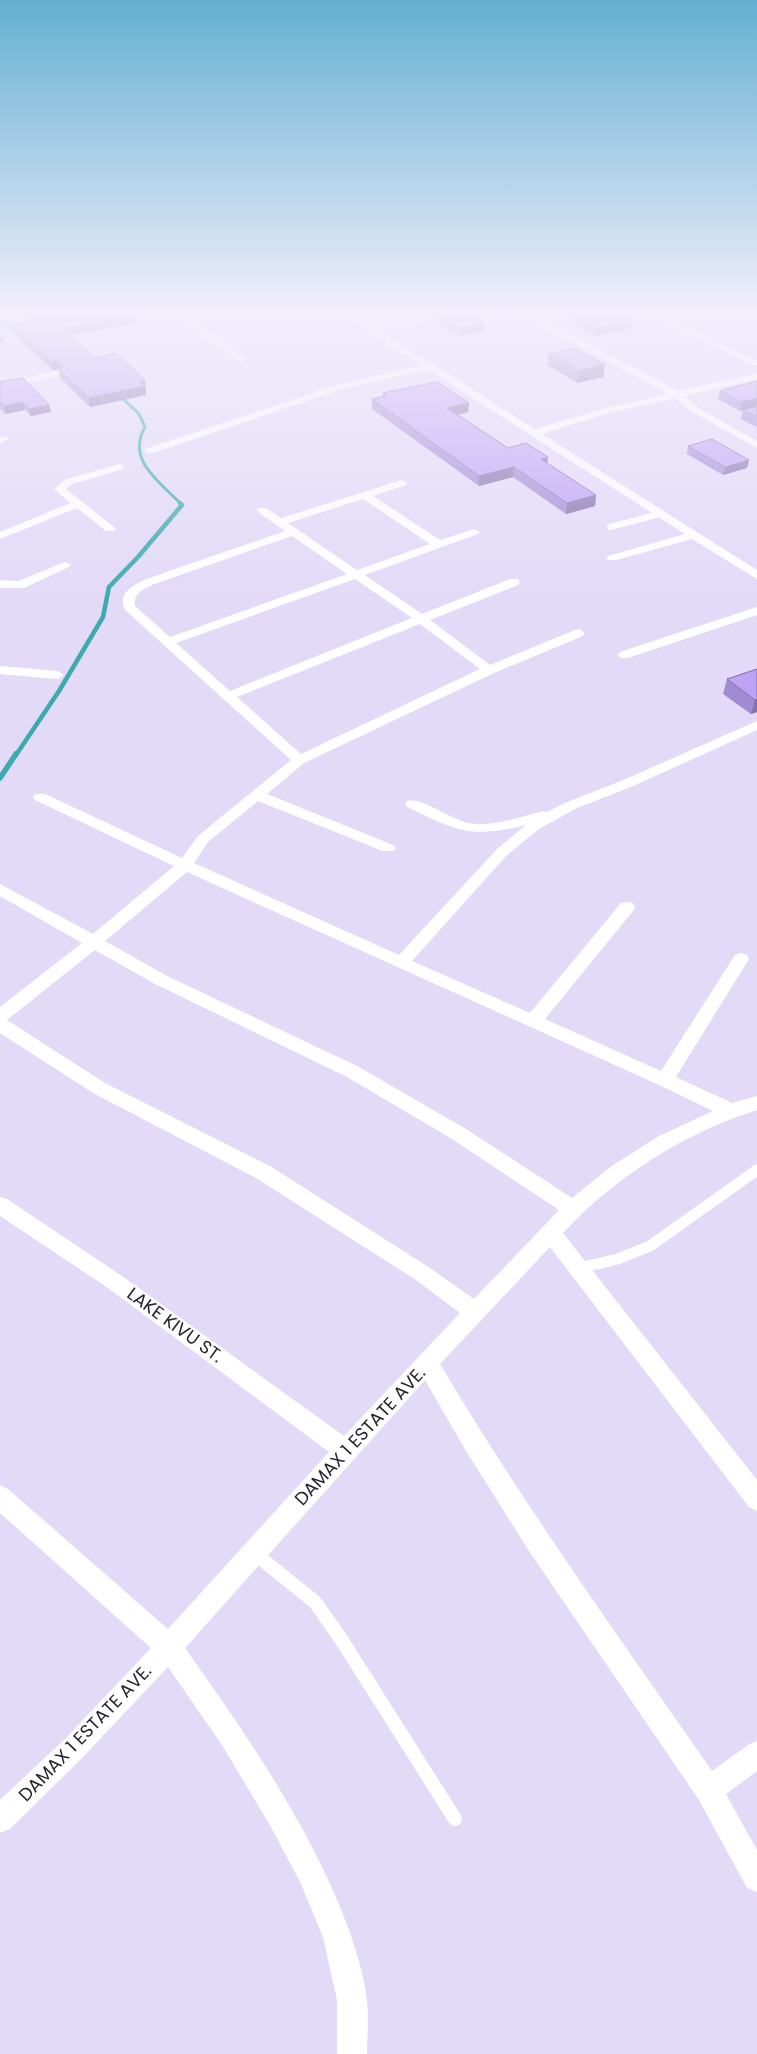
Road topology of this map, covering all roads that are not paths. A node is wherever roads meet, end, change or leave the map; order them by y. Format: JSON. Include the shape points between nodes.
{"nodes":[{"id":1,"x":283,"y":406,"type":"edge"},
{"id":2,"x":491,"y":406,"type":"edge"},
{"id":3,"x":626,"y":406,"type":"edge"},
{"id":4,"x":690,"y":406,"type":"edge"},
{"id":5,"x":534,"y":433,"type":"junction"},
{"id":6,"x":757,"y":445,"type":"edge"},
{"id":7,"x":150,"y":451,"type":"dead end"},
{"id":8,"x":119,"y":467,"type":"dead end"},
{"id":9,"x":402,"y":483,"type":"dead end"},
{"id":10,"x":365,"y":495,"type":"junction"},
{"id":11,"x":77,"y":504,"type":"junction"},
{"id":12,"x":262,"y":510,"type":"dead end"},
{"id":13,"x":660,"y":514,"type":"junction"},
{"id":14,"x":280,"y":522,"type":"junction"},
{"id":15,"x":610,"y":527,"type":"dead end"},
{"id":16,"x":110,"y":529,"type":"dead end"},
{"id":17,"x":295,"y":531,"type":"junction"},
{"id":18,"x":474,"y":532,"type":"dead end"},
{"id":19,"x":693,"y":535,"type":"junction"},
{"id":20,"x":0,"y":536,"type":"edge"},
{"id":21,"x":438,"y":544,"type":"junction"},
{"id":22,"x":612,"y":558,"type":"dead end"},
{"id":23,"x":65,"y":565,"type":"dead end"},
{"id":24,"x":355,"y":575,"type":"junction"},
{"id":25,"x":757,"y":575,"type":"edge"},
{"id":26,"x":514,"y":582,"type":"dead end"},
{"id":27,"x":0,"y":584,"type":"edge"},
{"id":28,"x":757,"y":610,"type":"edge"},
{"id":29,"x":421,"y":619,"type":"junction"},
{"id":30,"x":579,"y":633,"type":"dead end"},
{"id":31,"x":167,"y":642,"type":"junction"},
{"id":32,"x":624,"y":655,"type":"dead end"},
{"id":33,"x":0,"y":670,"type":"edge"},
{"id":34,"x":489,"y":670,"type":"junction"},
{"id":35,"x":58,"y":675,"type":"dead end"},
{"id":36,"x":228,"y":696,"type":"junction"},
{"id":37,"x":757,"y":725,"type":"edge"},
{"id":38,"x":299,"y":760,"type":"junction"},
{"id":39,"x":257,"y":795,"type":"junction"},
{"id":40,"x":40,"y":797,"type":"dead end"},
{"id":41,"x":412,"y":804,"type":"dead end"},
{"id":42,"x":556,"y":814,"type":"junction"},
{"id":43,"x":388,"y":848,"type":"dead end"},
{"id":44,"x":184,"y":865,"type":"junction"},
{"id":45,"x":0,"y":889,"type":"edge"},
{"id":46,"x":627,"y":907,"type":"dead end"},
{"id":47,"x":94,"y":942,"type":"junction"},
{"id":48,"x":741,"y":959,"type":"dead end"},
{"id":49,"x":401,"y":963,"type":"junction"},
{"id":50,"x":0,"y":1016,"type":"edge"},
{"id":51,"x":533,"y":1022,"type":"junction"},
{"id":52,"x":0,"y":1024,"type":"edge"},
{"id":53,"x":665,"y":1080,"type":"junction"},
{"id":54,"x":757,"y":1103,"type":"edge"},
{"id":55,"x":731,"y":1111,"type":"junction"},
{"id":56,"x":757,"y":1170,"type":"edge"},
{"id":57,"x":0,"y":1205,"type":"edge"},
{"id":58,"x":573,"y":1209,"type":"junction"},
{"id":59,"x":552,"y":1234,"type":"junction"},
{"id":60,"x":578,"y":1268,"type":"junction"},
{"id":61,"x":476,"y":1312,"type":"junction"},
{"id":62,"x":428,"y":1363,"type":"junction"},
{"id":63,"x":345,"y":1450,"type":"junction"},
{"id":64,"x":0,"y":1497,"type":"edge"},
{"id":65,"x":757,"y":1500,"type":"edge"},
{"id":66,"x":254,"y":1553,"type":"junction"},
{"id":67,"x":169,"y":1647,"type":"junction"},
{"id":68,"x":757,"y":1754,"type":"edge"},
{"id":69,"x":709,"y":1790,"type":"junction"},
{"id":70,"x":0,"y":1819,"type":"edge"},
{"id":71,"x":455,"y":1819,"type":"dead end"},
{"id":72,"x":757,"y":1878,"type":"edge"},
{"id":73,"x":352,"y":2054,"type":"edge"}],
"edges":[{"from":1,"to":7,"type":"street"},
{"from":2,"to":5,"type":"street"},
{"from":3,"to":5,"type":"street"},
{"from":4,"to":6,"type":"street"},
{"from":5,"to":13,"type":"street"},
{"from":8,"to":11,"type":"street","via":[[59,489]]},
{"from":9,"to":10,"type":"street"},
{"from":10,"to":14,"type":"street"},
{"from":10,"to":21,"type":"street"},
{"from":11,"to":16,"type":"street"},
{"from":11,"to":20,"type":"street"},
{"from":12,"to":14,"type":"street"},
{"from":13,"to":15,"type":"lane"},
{"from":13,"to":19,"type":"street"},
{"from":14,"to":17,"type":"street"},
{"from":17,"to":24,"type":"street"},
{"from":17,"to":31,"type":"street","via":[[156,579],[132,592],[129,606]]},
{"from":18,"to":21,"type":"street"},
{"from":19,"to":22,"type":"street"},
{"from":19,"to":25,"type":"street"},
{"from":21,"to":24,"type":"street"},
{"from":23,"to":27,"type":"street","via":[[20,585]]},
{"from":24,"to":29,"type":"street"},
{"from":24,"to":31,"type":"street"},
{"from":26,"to":29,"type":"street"},
{"from":28,"to":32,"type":"street"},
{"from":29,"to":34,"type":"street"},
{"from":29,"to":36,"type":"street"},
{"from":30,"to":34,"type":"street"},
{"from":31,"to":36,"type":"street"},
{"from":33,"to":35,"type":"street"},
{"from":34,"to":38,"type":"street"},
{"from":36,"to":38,"type":"street"},
{"from":37,"to":42,"type":"street"},
{"from":38,"to":39,"type":"street"},
{"from":39,"to":43,"type":"street"},
{"from":39,"to":44,"type":"street","via":[[203,839]]},
{"from":40,"to":44,"type":"street"},
{"from":41,"to":42,"type":"street","via":[[467,827],[490,828]]},
{"from":42,"to":49,"type":"street","via":[[534,826],[502,852]]},
{"from":44,"to":47,"type":"street"},
{"from":44,"to":49,"type":"street"},
{"from":45,"to":47,"type":"street"},
{"from":46,"to":51,"type":"street"},
{"from":47,"to":50,"type":"street"},
{"from":47,"to":58,"type":"street","via":[[161,980],[353,1072],[459,1134]]},
{"from":48,"to":53,"type":"street"},
{"from":49,"to":51,"type":"street"},
{"from":51,"to":53,"type":"street"},
{"from":52,"to":61,"type":"street","via":[[99,1088],[263,1172],[423,1274]]},
{"from":53,"to":55,"type":"street"},
{"from":54,"to":55,"type":"street","name":"DAMAX 1 ESTATE AVE."},
{"from":55,"to":58,"type":"street","name":"DAMAX 1 ESTATE AVE.","via":[[666,1142],[620,1171]]},
{"from":56,"to":60,"type":"lane","via":[[650,1246],[618,1259]]},
{"from":57,"to":63,"type":"street","name":"LAKE KIVU ST.","via":[[115,1282]]},
{"from":58,"to":59,"type":"street","name":"DAMAX 1 ESTATE AVE."},
{"from":59,"to":60,"type":"street"},
{"from":59,"to":61,"type":"street","name":"DAMAX 1 ESTATE AVE."},
{"from":60,"to":65,"type":"street"},
{"from":61,"to":62,"type":"street","name":"DAMAX 1 ESTATE AVE."},
{"from":62,"to":63,"type":"street","name":"DAMAX 1 ESTATE AVE."},
{"from":62,"to":69,"type":"street","via":[[474,1443],[538,1542]]},
{"from":63,"to":66,"type":"street","name":"DAMAX 1 ESTATE AVE."},
{"from":64,"to":67,"type":"street"},
{"from":66,"to":67,"type":"street","name":"DAMAX 1 ESTATE AVE."},
{"from":66,"to":71,"type":"lane","via":[[314,1602]]},
{"from":67,"to":70,"type":"street","name":"DAMAX 1 ESTATE AVE.","via":[[74,1748]]},
{"from":67,"to":73,"type":"street","via":[[231,1736],[281,1817],[311,1874],[338,1937],[352,2000]]},
{"from":68,"to":69,"type":"street"},
{"from":69,"to":72,"type":"street"}]}
